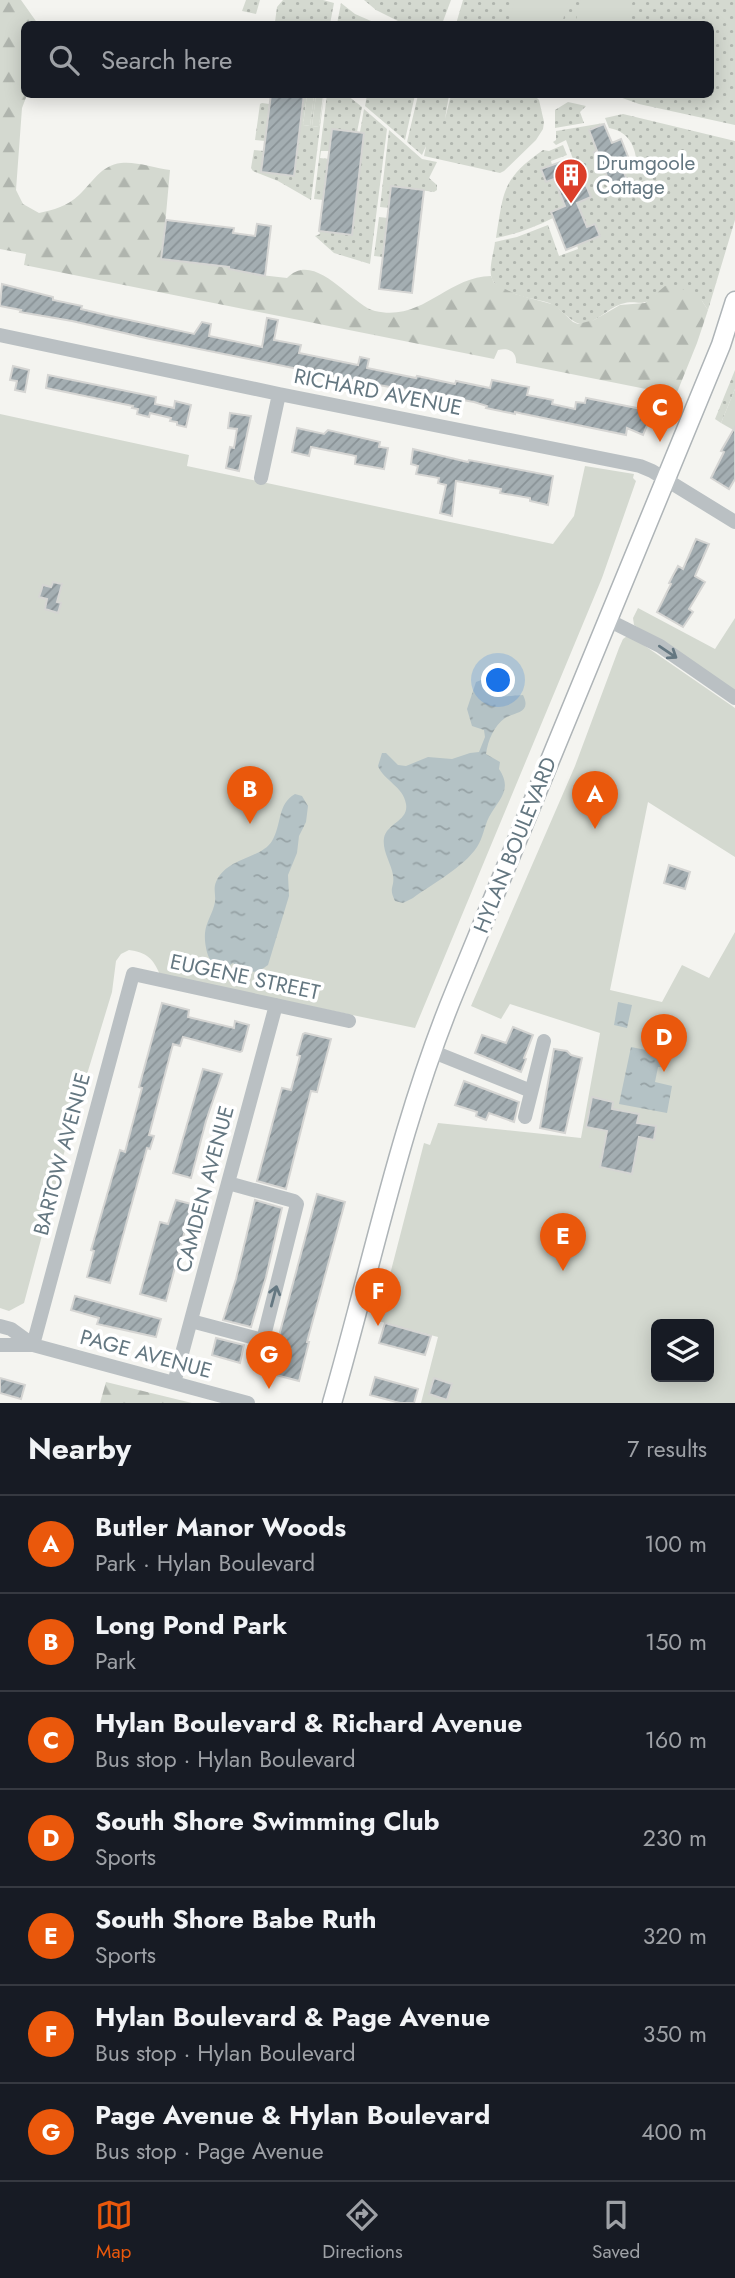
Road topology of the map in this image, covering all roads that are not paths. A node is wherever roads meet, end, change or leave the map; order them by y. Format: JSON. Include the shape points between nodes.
{"nodes":[{"id":1,"x":735,"y":300,"type":"edge"},
{"id":2,"x":0,"y":335,"type":"edge"},
{"id":3,"x":279,"y":394,"type":"junction"},
{"id":4,"x":261,"y":478,"type":"dead end"},
{"id":5,"x":666,"y":479,"type":"junction"},
{"id":6,"x":735,"y":522,"type":"edge"},
{"id":7,"x":608,"y":620,"type":"junction"},
{"id":8,"x":735,"y":698,"type":"edge"},
{"id":9,"x":133,"y":974,"type":"joint"},
{"id":10,"x":276,"y":1005,"type":"junction"},
{"id":11,"x":349,"y":1021,"type":"dead end"},
{"id":12,"x":544,"y":1041,"type":"dead end"},
{"id":13,"x":431,"y":1052,"type":"junction"},
{"id":14,"x":531,"y":1091,"type":"junction"},
{"id":15,"x":525,"y":1117,"type":"dead end"},
{"id":16,"x":228,"y":1183,"type":"junction"},
{"id":17,"x":191,"y":1321,"type":"junction"},
{"id":18,"x":0,"y":1326,"type":"edge"},
{"id":19,"x":0,"y":1345,"type":"edge"},
{"id":20,"x":33,"y":1345,"type":"junction"},
{"id":21,"x":174,"y":1383,"type":"junction"},
{"id":22,"x":248,"y":1403,"type":"edge"},
{"id":23,"x":332,"y":1403,"type":"edge"}],
"edges":[{"from":1,"to":5,"type":"main road","name":"HYLAN BOULEVARD"},
{"from":2,"to":3,"type":"street","name":"RICHARD AVENUE"},
{"from":3,"to":4,"type":"street"},
{"from":3,"to":5,"type":"street","name":"RICHARD AVENUE","via":[[640,466]]},
{"from":5,"to":6,"type":"street","name":"RICHARD AVENUE"},
{"from":5,"to":7,"type":"main road","name":"HYLAN BOULEVARD"},
{"from":7,"to":8,"type":"street","one_way":true,"via":[[660,646]]},
{"from":7,"to":13,"type":"main road","name":"HYLAN BOULEVARD"},
{"from":9,"to":10,"type":"street","name":"EUGENE STREET"},
{"from":9,"to":20,"type":"street","name":"BARTOW AVENUE"},
{"from":10,"to":11,"type":"street","name":"EUGENE STREET"},
{"from":10,"to":16,"type":"street","name":"CAMDEN AVENUE"},
{"from":12,"to":14,"type":"street"},
{"from":13,"to":14,"type":"street"},
{"from":13,"to":23,"type":"main road","name":"HYLAN BOULEVARD"},
{"from":14,"to":15,"type":"street"},
{"from":16,"to":17,"type":"street","name":"CAMDEN AVENUE"},
{"from":17,"to":16,"type":"street","one_way":true,"via":[[259,1339],[264,1336],[298,1204]]},
{"from":17,"to":21,"type":"street","name":"CAMDEN AVENUE"},
{"from":18,"to":20,"type":"street","name":"PAGE AVENUE"},
{"from":19,"to":20,"type":"street","name":"PAGE AVENUE"},
{"from":20,"to":21,"type":"street","name":"PAGE AVENUE"},
{"from":21,"to":22,"type":"street","name":"PAGE AVENUE"}]}
